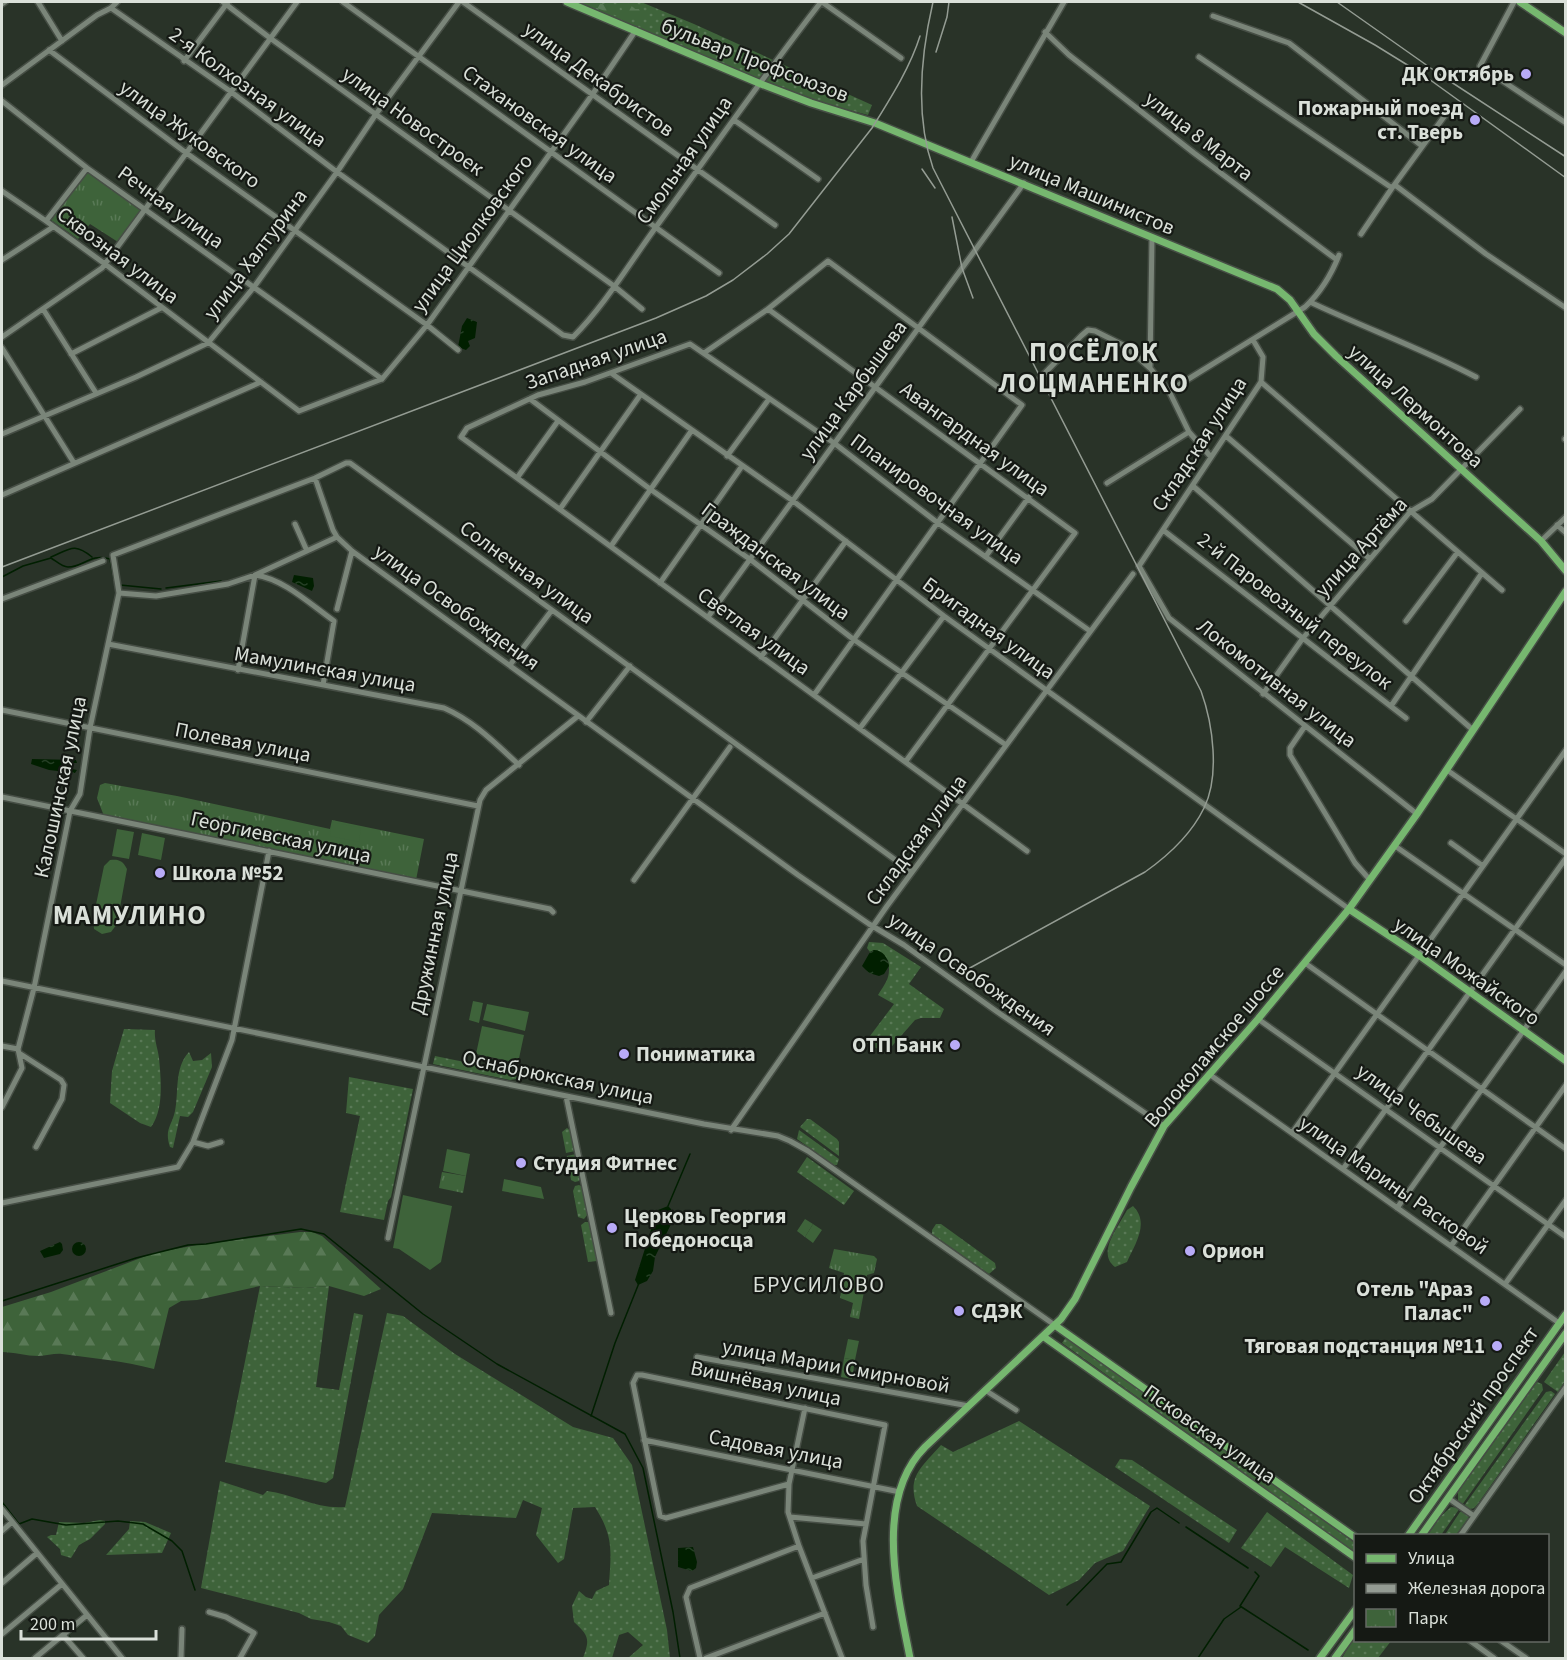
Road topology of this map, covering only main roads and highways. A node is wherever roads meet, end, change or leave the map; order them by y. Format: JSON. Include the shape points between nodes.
{"nodes":[{"id":1,"x":567,"y":2,"type":"edge"},
{"id":2,"x":1520,"y":2,"type":"edge"},
{"id":3,"x":1566,"y":33,"type":"edge"},
{"id":4,"x":865,"y":119,"type":"joint"},
{"id":5,"x":1299,"y":310,"type":"joint"},
{"id":6,"x":1566,"y":571,"type":"edge"},
{"id":7,"x":1566,"y":591,"type":"edge"},
{"id":8,"x":1349,"y":909,"type":"junction"},
{"id":9,"x":1566,"y":1061,"type":"edge"},
{"id":10,"x":1566,"y":1314,"type":"edge"},
{"id":11,"x":1056,"y":1326,"type":"junction"},
{"id":12,"x":1566,"y":1333,"type":"edge"},
{"id":13,"x":1044,"y":1337,"type":"junction"},
{"id":14,"x":1409,"y":1534,"type":"edge"},
{"id":15,"x":1422,"y":1534,"type":"edge"},
{"id":16,"x":1354,"y":1537,"type":"edge"},
{"id":17,"x":1354,"y":1557,"type":"edge"},
{"id":18,"x":1354,"y":1612,"type":"edge"},
{"id":19,"x":1354,"y":1632,"type":"edge"},
{"id":20,"x":910,"y":1659,"type":"edge"},
{"id":21,"x":1320,"y":1659,"type":"edge"},
{"id":22,"x":1335,"y":1659,"type":"edge"}],
"edges":[{"from":1,"to":4,"type":"main road","name":"бульвар Профсоюзов","via":[[759,83]]},
{"from":2,"to":3,"type":"main road"},
{"from":4,"to":5,"type":"main road","name":"улица Машинистов","via":[[1274,287]]},
{"from":5,"to":6,"type":"main road","name":"улица Лермонтова","via":[[1314,334],[1336,356],[1541,542]]},
{"from":7,"to":8,"type":"main road","name":"Волоколамское шоссе"},
{"from":8,"to":9,"type":"main road","name":"улица Можайского"},
{"from":8,"to":11,"type":"main road","name":"Волоколамское шоссе","via":[[1164,1126],[1075,1299]]},
{"from":10,"to":14,"type":"main road","name":"Октябрьский проспект"},
{"from":11,"to":13,"type":"main road","name":"Волоколамское шоссе"},
{"from":11,"to":16,"type":"main road","name":"Псковская улица"},
{"from":12,"to":15,"type":"main road","name":"Октябрьский проспект"},
{"from":13,"to":17,"type":"main road","name":"Псковская улица"},
{"from":13,"to":20,"type":"main road","name":"Волоколамское шоссе","via":[[916,1456],[905,1476],[894,1523],[893,1560]]},
{"from":18,"to":21,"type":"main road"},
{"from":19,"to":22,"type":"main road"}]}
